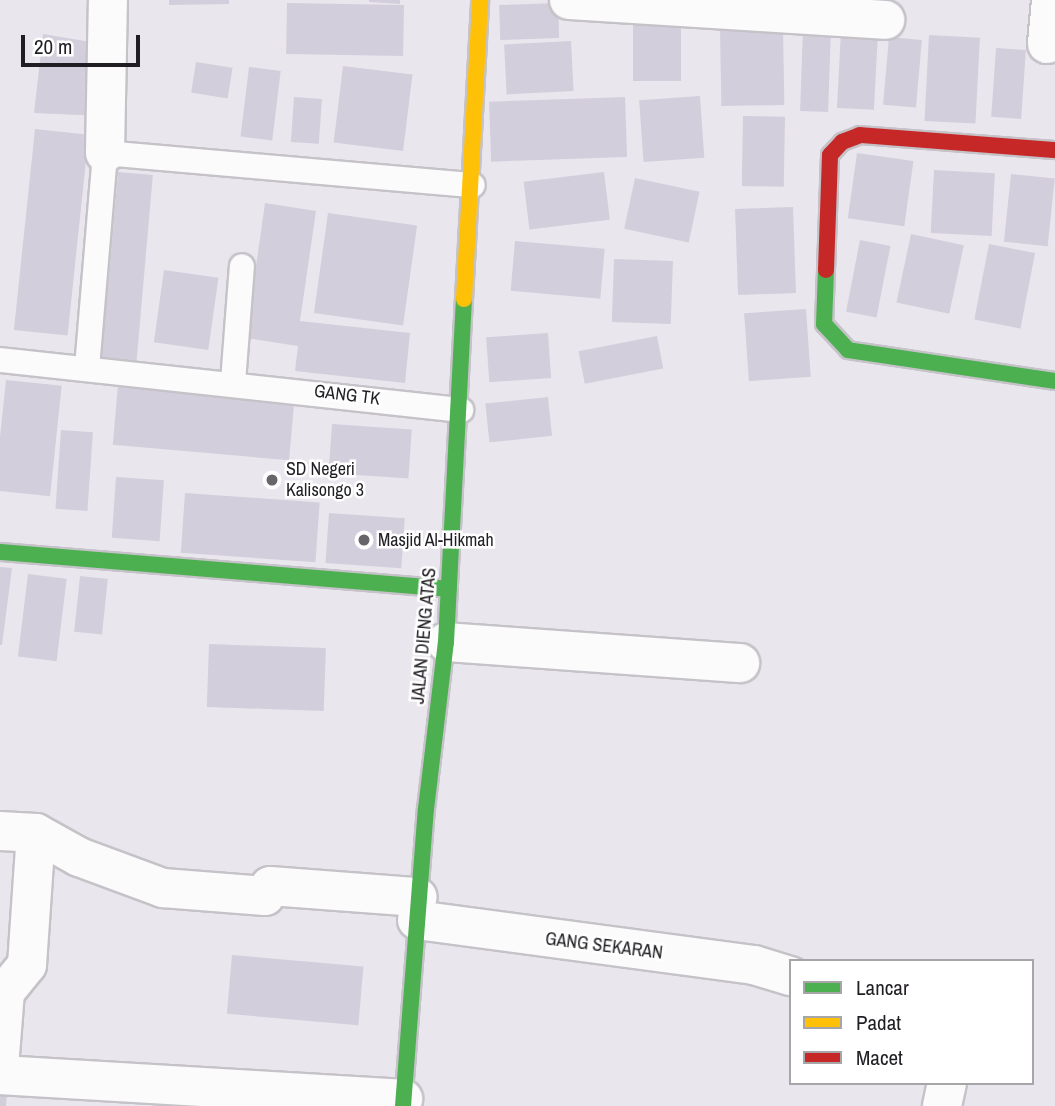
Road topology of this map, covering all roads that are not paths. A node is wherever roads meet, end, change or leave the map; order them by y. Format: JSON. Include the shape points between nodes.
{"nodes":[{"id":1,"x":108,"y":0,"type":"edge"},
{"id":2,"x":480,"y":0,"type":"edge"},
{"id":3,"x":569,"y":0,"type":"edge"},
{"id":4,"x":1051,"y":0,"type":"edge"},
{"id":5,"x":885,"y":20,"type":"dead end"},
{"id":6,"x":1047,"y":44,"type":"dead end"},
{"id":7,"x":1055,"y":150,"type":"edge"},
{"id":8,"x":105,"y":153,"type":"junction"},
{"id":9,"x":473,"y":185,"type":"junction"},
{"id":10,"x":243,"y":267,"type":"dead end"},
{"id":11,"x":0,"y":359,"type":"edge"},
{"id":12,"x":87,"y":368,"type":"junction"},
{"id":13,"x":1055,"y":381,"type":"edge"},
{"id":14,"x":233,"y":382,"type":"junction"},
{"id":15,"x":461,"y":410,"type":"junction"},
{"id":16,"x":0,"y":552,"type":"edge"},
{"id":17,"x":448,"y":589,"type":"junction"},
{"id":18,"x":446,"y":642,"type":"junction"},
{"id":19,"x":740,"y":663,"type":"dead end"},
{"id":20,"x":18,"y":832,"type":"edge"},
{"id":21,"x":417,"y":908,"type":"junction"},
{"id":22,"x":789,"y":975,"type":"edge"},
{"id":23,"x":0,"y":1055,"type":"edge"},
{"id":24,"x":0,"y":1075,"type":"edge"},
{"id":25,"x":947,"y":1085,"type":"edge"},
{"id":26,"x":403,"y":1103,"type":"edge"},
{"id":27,"x":942,"y":1106,"type":"edge"}],
"edges":[{"from":1,"to":8,"type":"street"},
{"from":2,"to":9,"type":"street","name":"JALAN DIENG ATAS"},
{"from":3,"to":5,"type":"street"},
{"from":4,"to":6,"type":"street"},
{"from":7,"to":13,"type":"street","via":[[860,135],[842,142],[830,155],[824,324],[848,351]]},
{"from":8,"to":9,"type":"lane"},
{"from":8,"to":12,"type":"lane"},
{"from":9,"to":15,"type":"street","name":"JALAN DIENG ATAS"},
{"from":10,"to":14,"type":"lane"},
{"from":11,"to":12,"type":"lane","name":"GANG TK"},
{"from":12,"to":14,"type":"lane","name":"GANG TK"},
{"from":14,"to":15,"type":"lane","name":"GANG TK"},
{"from":15,"to":17,"type":"street","name":"JALAN DIENG ATAS"},
{"from":16,"to":17,"type":"street"},
{"from":17,"to":18,"type":"street","name":"JALAN DIENG ATAS"},
{"from":18,"to":19,"type":"street"},
{"from":18,"to":21,"type":"street","name":"JALAN DIENG ATAS"},
{"from":20,"to":21,"type":"street","name":"GANG SEKARAN","via":[[163,888],[265,896],[271,886]]},
{"from":20,"to":23,"type":"street","via":[[27,965],[5,992]]},
{"from":21,"to":22,"type":"street","name":"GANG SEKARAN","via":[[754,965]]},
{"from":21,"to":26,"type":"street","name":"JALAN DIENG ATAS"},
{"from":24,"to":26,"type":"street"},
{"from":25,"to":27,"type":"street"}]}
